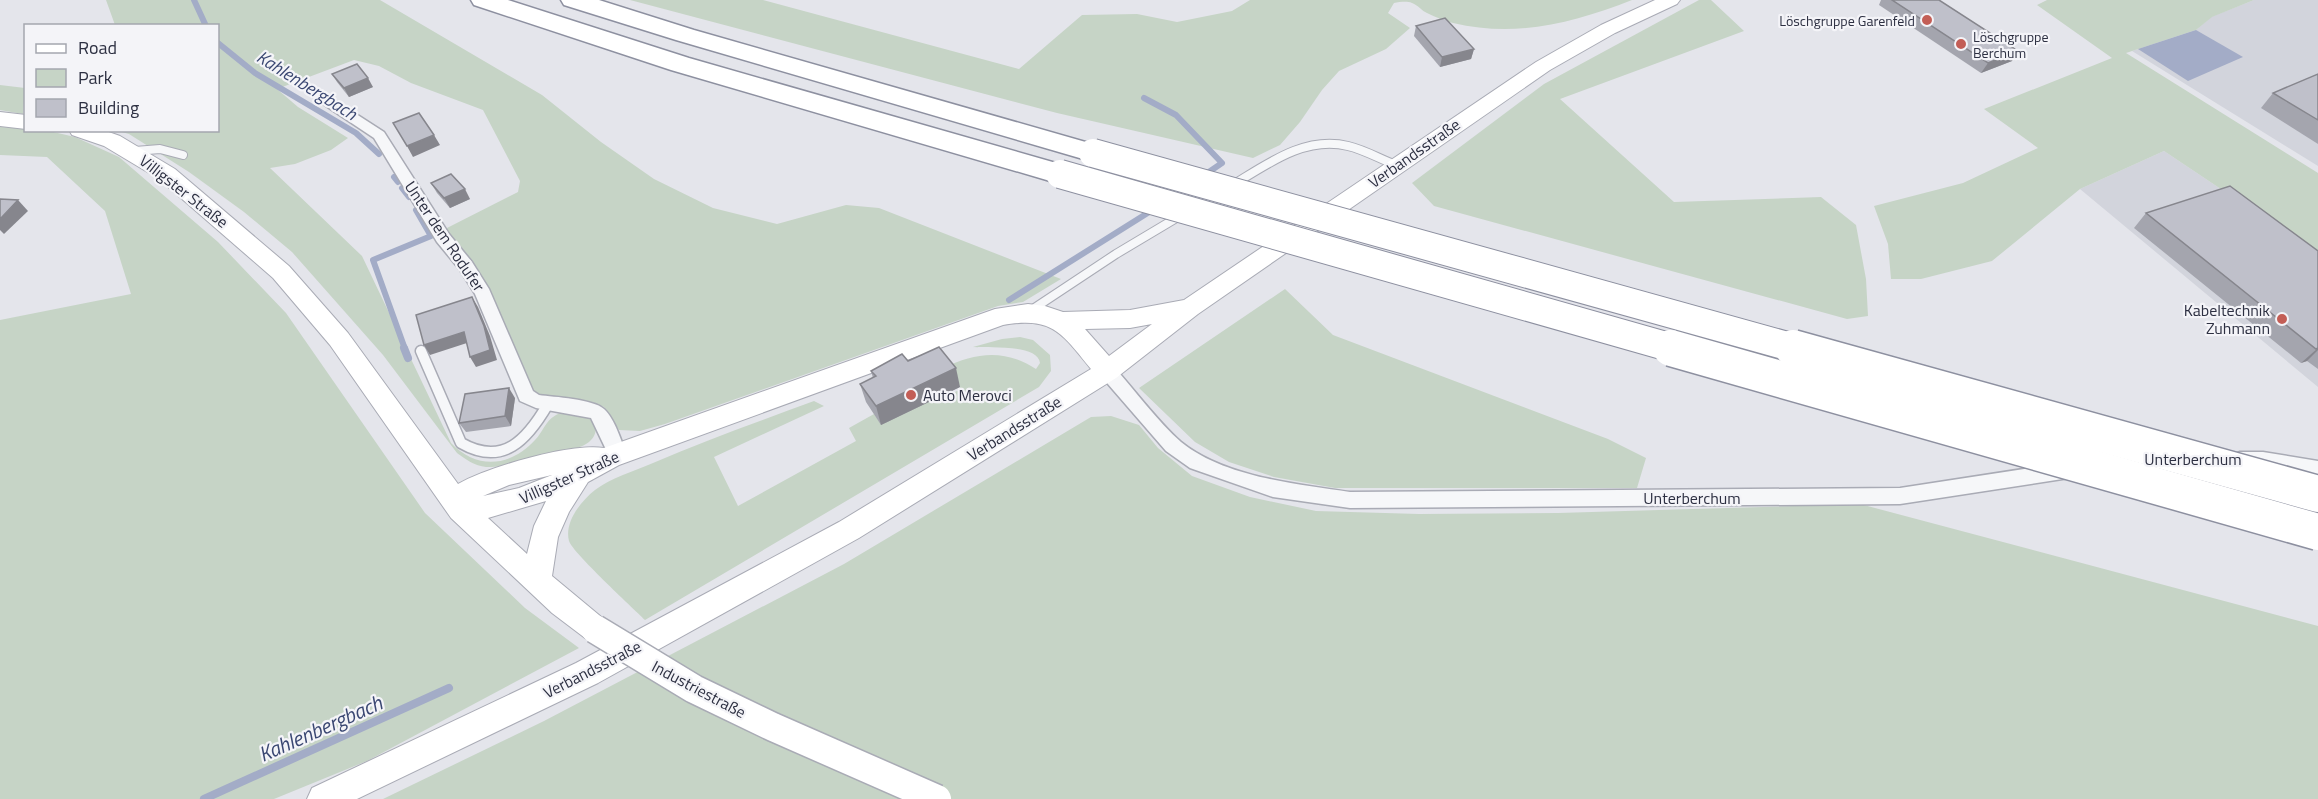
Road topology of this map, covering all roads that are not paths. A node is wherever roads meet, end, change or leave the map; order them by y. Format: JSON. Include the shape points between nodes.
{"nodes":[{"id":1,"x":483,"y":0,"type":"edge"},
{"id":2,"x":573,"y":0,"type":"edge"},
{"id":3,"x":1670,"y":0,"type":"edge"},
{"id":4,"x":319,"y":95,"type":"dead end"},
{"id":5,"x":0,"y":119,"type":"edge"},
{"id":6,"x":24,"y":122,"type":"edge"},
{"id":7,"x":85,"y":132,"type":"edge"},
{"id":8,"x":132,"y":152,"type":"junction"},
{"id":9,"x":183,"y":155,"type":"dead end"},
{"id":10,"x":1396,"y":165,"type":"junction"},
{"id":11,"x":1214,"y":196,"type":"dead end"},
{"id":12,"x":1204,"y":202,"type":"dead end"},
{"id":13,"x":1190,"y":308,"type":"junction"},
{"id":14,"x":1026,"y":314,"type":"junction"},
{"id":15,"x":1060,"y":321,"type":"junction"},
{"id":16,"x":420,"y":351,"type":"edge"},
{"id":17,"x":1107,"y":371,"type":"junction"},
{"id":18,"x":548,"y":404,"type":"junction"},
{"id":19,"x":614,"y":456,"type":"junction"},
{"id":20,"x":2318,"y":469,"type":"edge"},
{"id":21,"x":577,"y":477,"type":"junction"},
{"id":22,"x":2318,"y":494,"type":"edge"},
{"id":23,"x":457,"y":505,"type":"junction"},
{"id":24,"x":2318,"y":532,"type":"edge"},
{"id":25,"x":537,"y":581,"type":"junction"},
{"id":26,"x":323,"y":799,"type":"edge"},
{"id":27,"x":937,"y":799,"type":"edge"}],
"edges":[{"from":1,"to":24,"type":"highway","bridge":true,"via":[[680,64]]},
{"from":2,"to":22,"type":"highway","bridge":true,"via":[[1093,153]]},
{"from":3,"to":10,"type":"main road","name":"Verbandsstraße","via":[[1543,66]]},
{"from":4,"to":18,"type":"street","name":"Unter dem Rodufer","via":[[379,135],[443,238],[483,293],[526,396]]},
{"from":5,"to":6,"type":"main road"},
{"from":7,"to":8,"type":"main road","name":"Villigster Straße"},
{"from":8,"to":9,"type":"lane","via":[[160,149]]},
{"from":8,"to":23,"type":"main road","name":"Villigster Straße","via":[[167,174],[281,272],[339,339]]},
{"from":10,"to":11,"type":"lane","via":[[1341,144],[1317,144],[1292,150]]},
{"from":10,"to":13,"type":"main road","name":"Verbandsstraße"},
{"from":12,"to":14,"type":"lane"},
{"from":13,"to":15,"type":"main road","name":"Villigster Straße","via":[[1130,319]]},
{"from":13,"to":17,"type":"main road","name":"Verbandsstraße"},
{"from":14,"to":15,"type":"main road","name":"Villigster Straße"},
{"from":14,"to":19,"type":"main road","name":"Villigster Straße","via":[[995,318]]},
{"from":15,"to":17,"type":"main road"},
{"from":16,"to":18,"type":"lane","via":[[461,444],[472,452],[488,455],[517,444],[528,435]]},
{"from":17,"to":20,"type":"street","name":"Unterberchum","via":[[1173,446],[1197,463],[1273,489],[1350,500],[1900,496],[2148,457],[2263,460]]},
{"from":17,"to":26,"type":"main road","name":"Verbandsstraße","via":[[849,530],[701,612],[587,673]]},
{"from":18,"to":19,"type":"street","name":"Unter dem Rodufer","via":[[597,413],[608,431]]},
{"from":19,"to":21,"type":"main road","name":"Villigster Straße"},
{"from":19,"to":23,"type":"main road","via":[[491,478]]},
{"from":21,"to":23,"type":"main road","name":"Villigster Straße","via":[[499,506]]},
{"from":21,"to":25,"type":"main road","via":[[550,518]]},
{"from":23,"to":25,"type":"main road","name":"Industriestraße"},
{"from":25,"to":27,"type":"main road","name":"Industriestraße","bridge":true,"via":[[595,629],[694,689]]}]}
